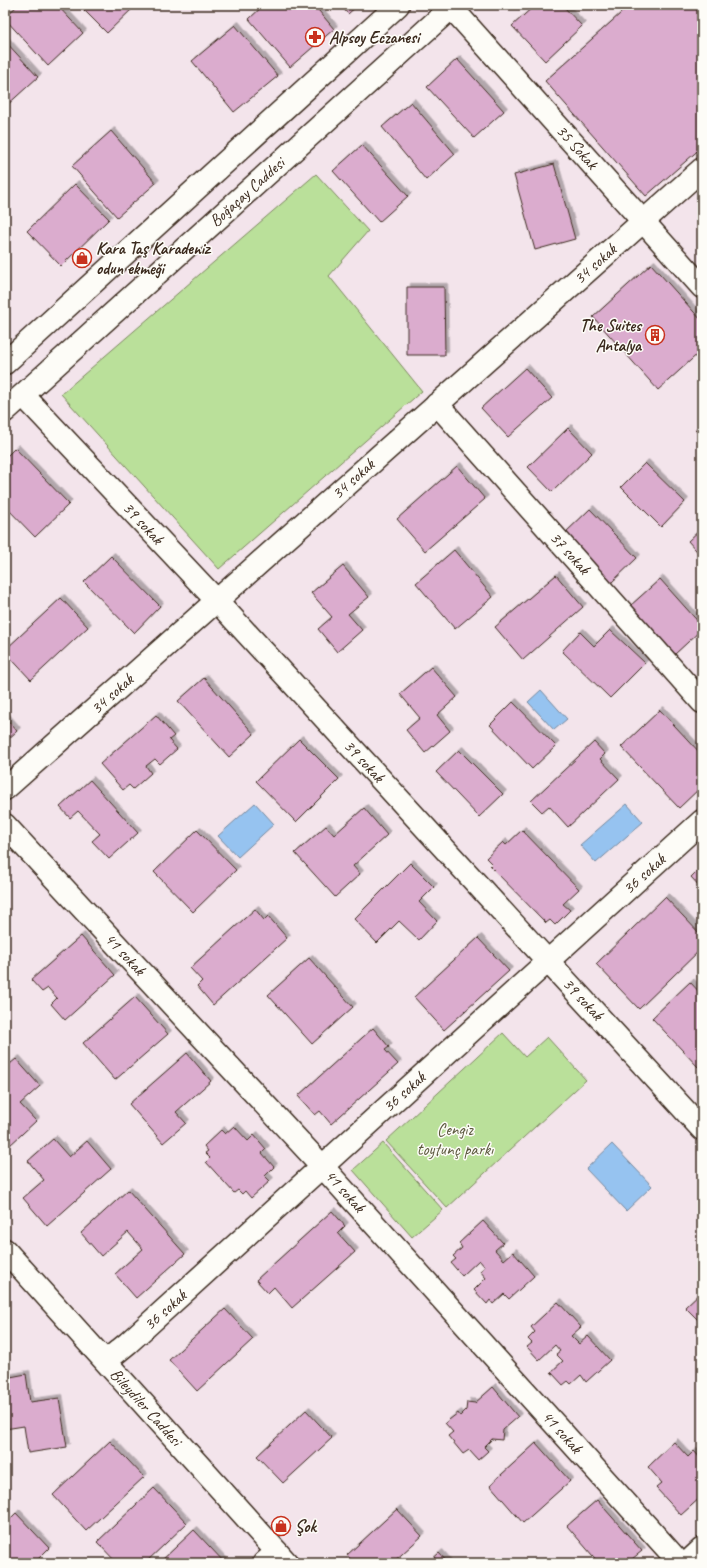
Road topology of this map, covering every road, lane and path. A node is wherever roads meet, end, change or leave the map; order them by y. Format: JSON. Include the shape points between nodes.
{"nodes":[{"id":1,"x":398,"y":5,"type":"edge"},
{"id":2,"x":452,"y":6,"type":"edge"},
{"id":3,"x":702,"y":169,"type":"edge"},
{"id":4,"x":643,"y":221,"type":"junction"},
{"id":5,"x":702,"y":287,"type":"edge"},
{"id":6,"x":5,"y":363,"type":"edge"},
{"id":7,"x":23,"y":395,"type":"junction"},
{"id":8,"x":438,"y":404,"type":"junction"},
{"id":9,"x":5,"y":411,"type":"edge"},
{"id":10,"x":217,"y":601,"type":"junction"},
{"id":11,"x":702,"y":702,"type":"edge"},
{"id":12,"x":5,"y":789,"type":"edge"},
{"id":13,"x":702,"y":821,"type":"edge"},
{"id":14,"x":5,"y":825,"type":"edge"},
{"id":15,"x":548,"y":961,"type":"junction"},
{"id":16,"x":702,"y":1129,"type":"edge"},
{"id":17,"x":322,"y":1166,"type":"junction"},
{"id":18,"x":5,"y":1250,"type":"edge"},
{"id":19,"x":106,"y":1361,"type":"junction"},
{"id":20,"x":702,"y":1549,"type":"edge"},
{"id":21,"x":276,"y":1559,"type":"edge"},
{"id":22,"x":680,"y":1563,"type":"edge"},
{"id":23,"x":687,"y":1563,"type":"edge"}],
"edges":[{"from":1,"to":6,"type":"street"},
{"from":2,"to":4,"type":"street","name":"35 Sokak"},
{"from":2,"to":7,"type":"street","name":"Boğaçay Caddesi"},
{"from":3,"to":4,"type":"street","name":"34 sokak"},
{"from":4,"to":5,"type":"street","name":"35 Sokak"},
{"from":4,"to":8,"type":"street","name":"34 sokak"},
{"from":7,"to":9,"type":"street","name":"Boğaçay Caddesi"},
{"from":7,"to":10,"type":"street","name":"39 sokak"},
{"from":8,"to":10,"type":"street","name":"34 sokak"},
{"from":8,"to":11,"type":"street","name":"37 sokak"},
{"from":10,"to":12,"type":"street","name":"34 sokak"},
{"from":10,"to":15,"type":"street","name":"39 sokak"},
{"from":13,"to":15,"type":"street","name":"36 sokak"},
{"from":14,"to":17,"type":"street","name":"41 sokak"},
{"from":15,"to":16,"type":"street","name":"39 sokak"},
{"from":15,"to":17,"type":"street","name":"36 sokak"},
{"from":17,"to":19,"type":"street","name":"36 sokak"},
{"from":17,"to":22,"type":"street","name":"41 sokak"},
{"from":18,"to":19,"type":"street","name":"Bileydiler Caddesi"},
{"from":19,"to":21,"type":"street","name":"Bileydiler Caddesi"},
{"from":20,"to":23,"type":"street"}]}
